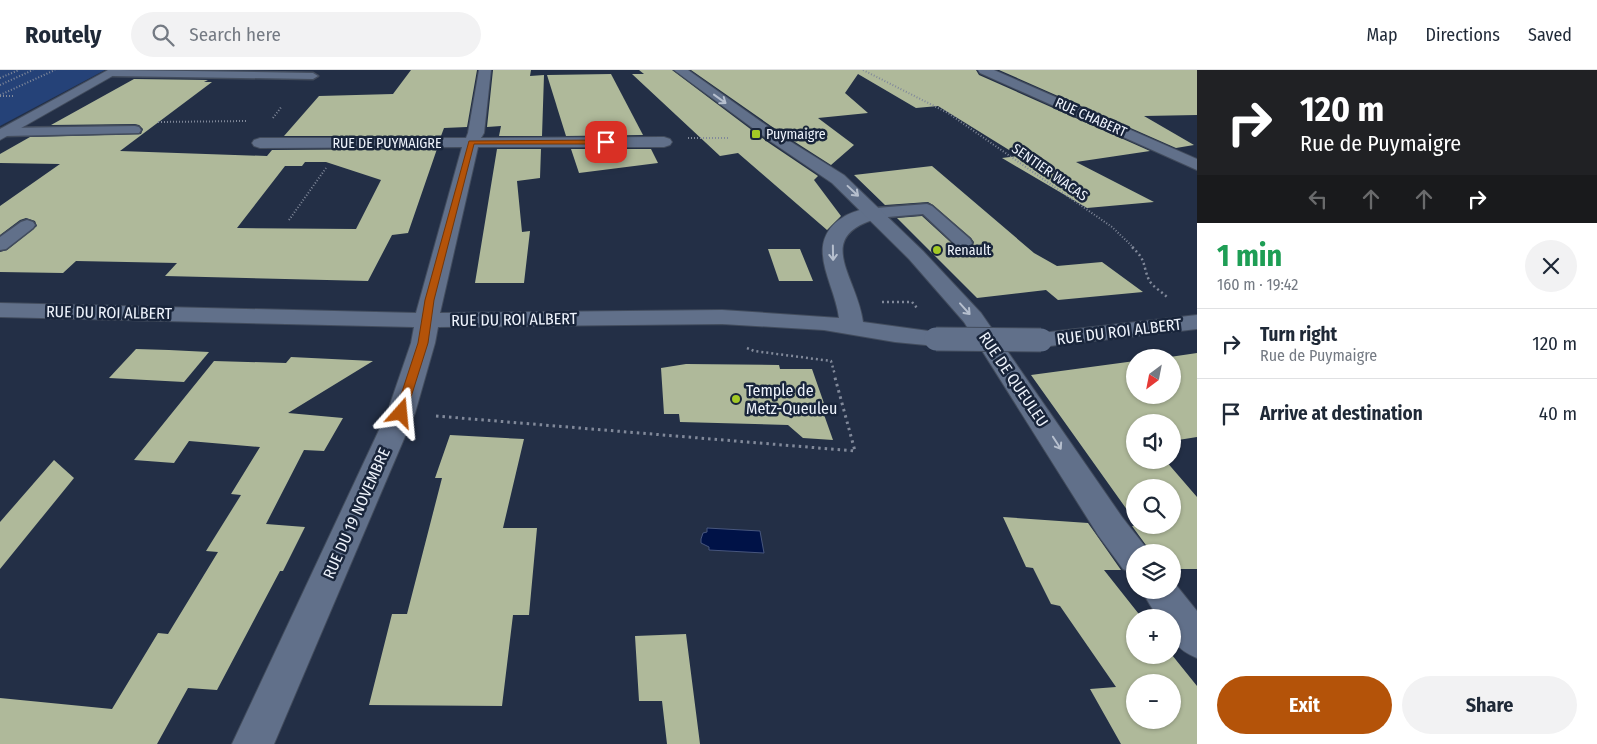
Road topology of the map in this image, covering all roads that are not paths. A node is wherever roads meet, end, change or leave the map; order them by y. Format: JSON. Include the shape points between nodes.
{"nodes":[{"id":1,"x":486,"y":70,"type":"edge"},
{"id":2,"x":680,"y":70,"type":"edge"},
{"id":3,"x":984,"y":70,"type":"edge"},
{"id":4,"x":114,"y":72,"type":"edge"},
{"id":5,"x":312,"y":76,"type":"dead end"},
{"id":6,"x":135,"y":130,"type":"dead end"},
{"id":7,"x":2,"y":134,"type":"edge"},
{"id":8,"x":471,"y":142,"type":"junction"},
{"id":9,"x":664,"y":142,"type":"dead end"},
{"id":10,"x":260,"y":143,"type":"dead end"},
{"id":11,"x":1197,"y":165,"type":"edge"},
{"id":12,"x":876,"y":213,"type":"junction"},
{"id":13,"x":27,"y":225,"type":"dead end"},
{"id":14,"x":964,"y":243,"type":"dead end"},
{"id":15,"x":0,"y":245,"type":"edge"},
{"id":16,"x":0,"y":310,"type":"edge"},
{"id":17,"x":426,"y":320,"type":"junction"},
{"id":18,"x":1197,"y":322,"type":"edge"},
{"id":19,"x":851,"y":328,"type":"junction"},
{"id":20,"x":1126,"y":547,"type":"edge"},
{"id":21,"x":1166,"y":599,"type":"edge"},
{"id":22,"x":1197,"y":640,"type":"edge"},
{"id":23,"x":253,"y":744,"type":"edge"}],
"edges":[{"from":1,"to":8,"type":"street","name":"RUE DU 19 NOVEMBRE","via":[[476,133]]},
{"from":2,"to":12,"type":"street","name":"RUE DE QUEULEU","one_way":true,"via":[[838,179]]},
{"from":3,"to":11,"type":"street","name":"RUE CHABERT"},
{"from":4,"to":5,"type":"lane"},
{"from":4,"to":7,"type":"street"},
{"from":6,"to":7,"type":"lane"},
{"from":8,"to":9,"type":"street","name":"RUE DE PUYMAIGRE"},
{"from":8,"to":10,"type":"street","name":"RUE DE PUYMAIGRE"},
{"from":8,"to":17,"type":"street","name":"RUE DU 19 NOVEMBRE"},
{"from":12,"to":14,"type":"lane","via":[[926,209]]},
{"from":12,"to":19,"type":"street","one_way":true,"via":[[852,219],[834,239],[832,257],[849,306]]},
{"from":12,"to":20,"type":"street","name":"RUE DE QUEULEU","one_way":true,"via":[[973,318]]},
{"from":13,"to":15,"type":"lane"},
{"from":16,"to":17,"type":"street","name":"RUE DU ROI ALBERT"},
{"from":17,"to":19,"type":"street","name":"RUE DU ROI ALBERT","via":[[722,317],[799,321]]},
{"from":17,"to":23,"type":"street","name":"RUE DU 19 NOVEMBRE","via":[[423,343],[401,413]]},
{"from":18,"to":19,"type":"street","name":"RUE DU ROI ALBERT","bridge":true,"via":[[1041,340],[936,340]]},
{"from":21,"to":22,"type":"street"}]}
